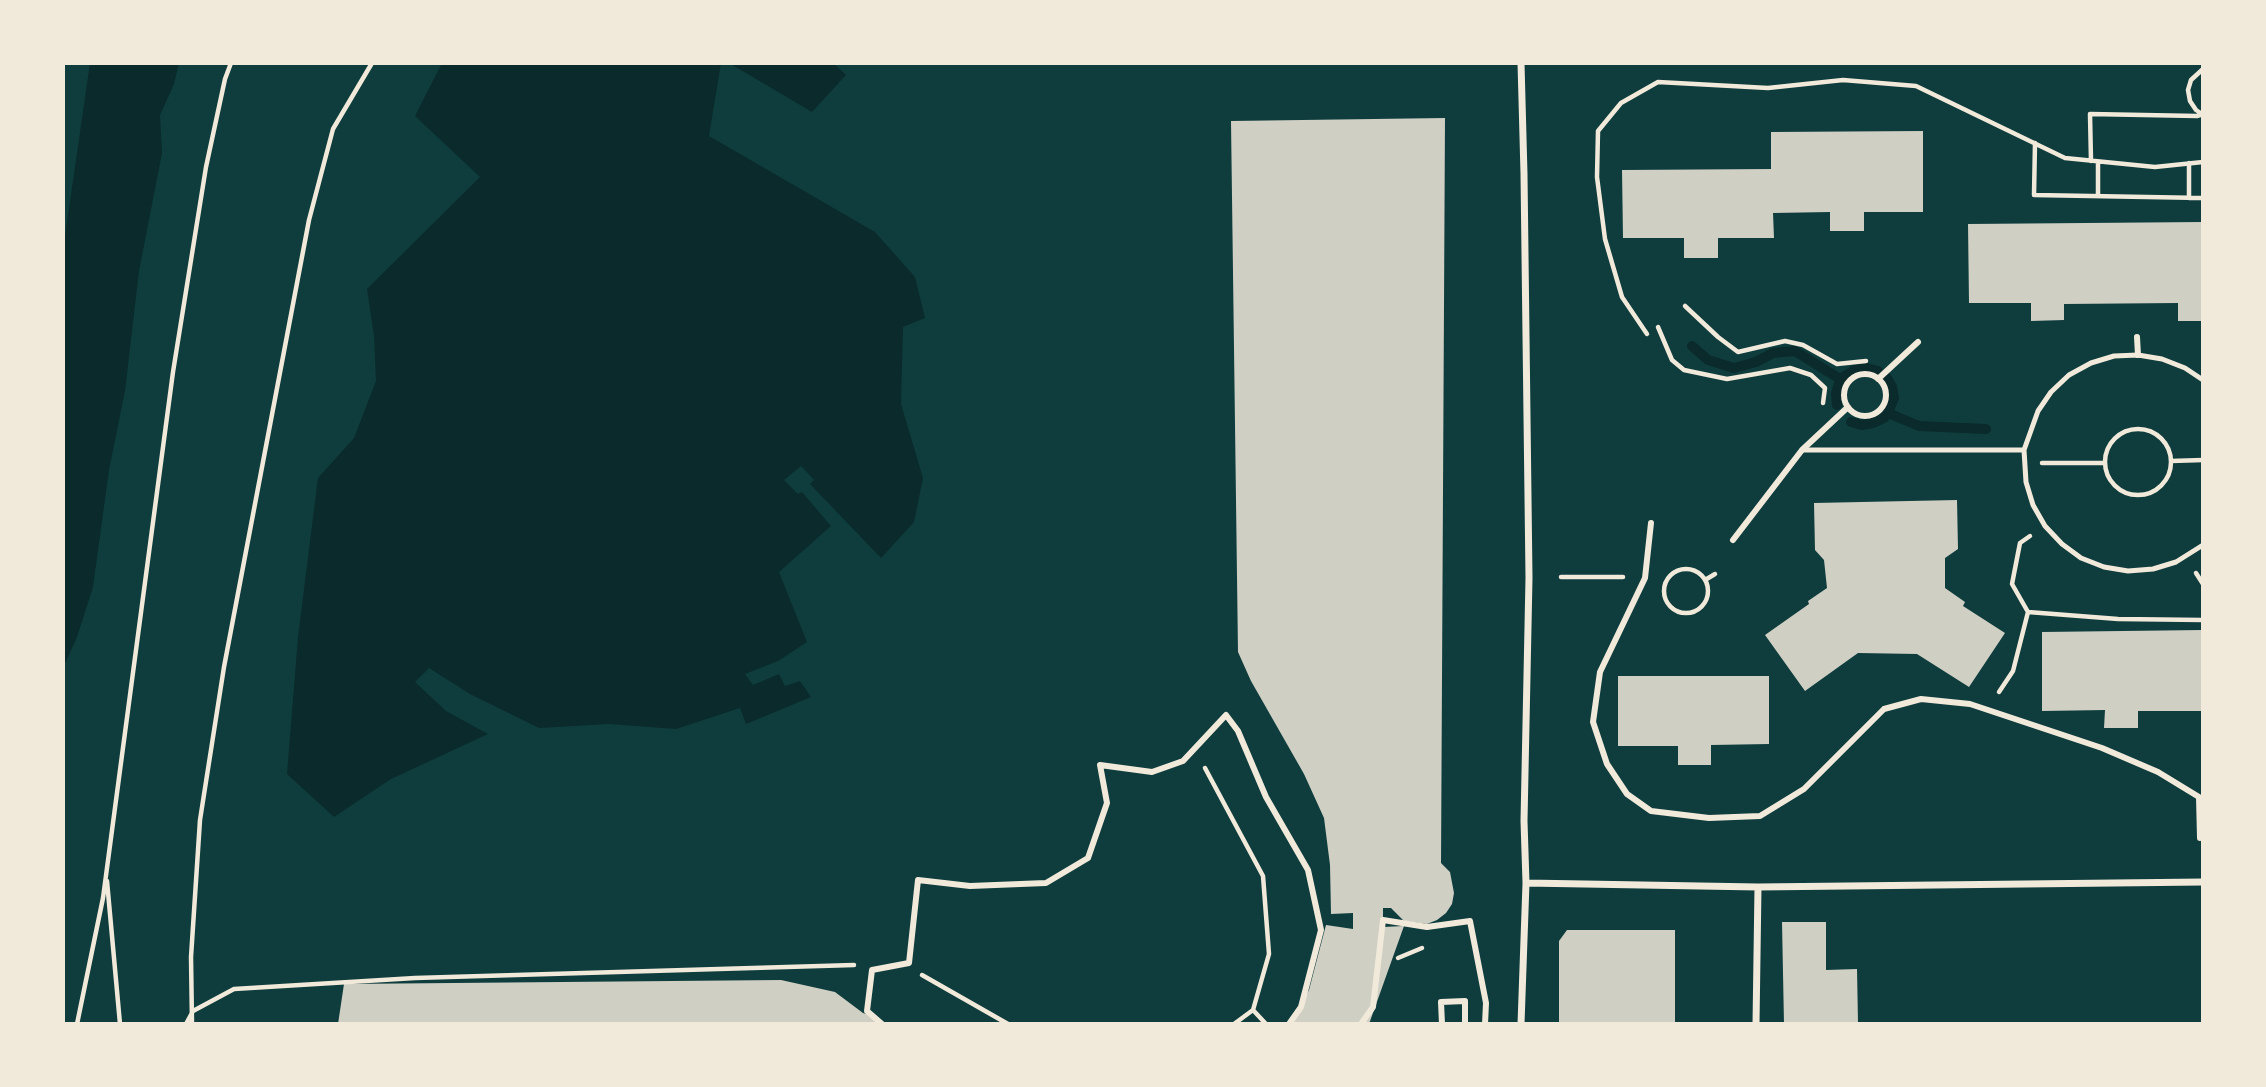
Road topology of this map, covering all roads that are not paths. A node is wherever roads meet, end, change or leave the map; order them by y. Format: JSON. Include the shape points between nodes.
{"nodes":[{"id":1,"x":1521,"y":63,"type":"edge"},
{"id":2,"x":2137,"y":337,"type":"dead end"},
{"id":3,"x":1918,"y":342,"type":"dead end"},
{"id":4,"x":2138,"y":355,"type":"junction"},
{"id":5,"x":1878,"y":379,"type":"junction"},
{"id":6,"x":2203,"y":380,"type":"edge"},
{"id":7,"x":1848,"y":407,"type":"junction"},
{"id":8,"x":1802,"y":450,"type":"junction"},
{"id":9,"x":2024,"y":450,"type":"junction"},
{"id":10,"x":1651,"y":523,"type":"dead end"},
{"id":11,"x":1734,"y":540,"type":"dead end"},
{"id":12,"x":2203,"y":545,"type":"edge"},
{"id":13,"x":2200,"y":838,"type":"dead end"},
{"id":14,"x":2203,"y":882,"type":"edge"},
{"id":15,"x":1526,"y":883,"type":"junction"},
{"id":16,"x":1758,"y":887,"type":"junction"},
{"id":17,"x":882,"y":1024,"type":"edge"},
{"id":18,"x":1289,"y":1024,"type":"edge"},
{"id":19,"x":1361,"y":1024,"type":"edge"},
{"id":20,"x":1442,"y":1024,"type":"edge"},
{"id":21,"x":1465,"y":1024,"type":"edge"},
{"id":22,"x":1486,"y":1024,"type":"edge"},
{"id":23,"x":1521,"y":1024,"type":"edge"},
{"id":24,"x":1756,"y":1024,"type":"edge"}],
"edges":[{"from":1,"to":15,"type":"street","via":[[1529,578]]},
{"from":2,"to":4,"type":"street"},
{"from":3,"to":5,"type":"street"},
{"from":4,"to":6,"type":"lane","via":[[2162,359]]},
{"from":4,"to":9,"type":"lane","via":[[2114,356],[2069,375],[2038,411]]},
{"from":5,"to":7,"type":"street","via":[[1868,374],[1850,380],[1844,397]]},
{"from":5,"to":7,"type":"street","via":[[1886,393],[1879,411],[1862,416]]},
{"from":7,"to":8,"type":"street"},
{"from":8,"to":9,"type":"lane"},
{"from":8,"to":11,"type":"street"},
{"from":9,"to":12,"type":"lane","via":[[2033,505],[2045,526],[2081,558],[2128,571],[2153,569],[2176,562]]},
{"from":10,"to":13,"type":"street","via":[[1645,578],[1600,672],[1593,722],[1607,764],[1627,794],[1651,811],[1709,818],[1760,816],[1804,789],[1884,709],[1921,699],[1970,704],[2102,748],[2158,772],[2199,797]]},
{"from":14,"to":16,"type":"street"},
{"from":15,"to":16,"type":"street"},
{"from":15,"to":23,"type":"street"},
{"from":16,"to":24,"type":"street"},
{"from":17,"to":18,"type":"street","via":[[867,1011],[872,970],[909,963],[918,880],[970,886],[1046,883],[1088,858],[1107,803],[1100,765],[1152,772],[1183,761],[1226,715],[1308,870],[1321,930],[1301,1007]]},
{"from":19,"to":22,"type":"street","via":[[1373,1007],[1383,920],[1427,927],[1470,921]]},
{"from":20,"to":21,"type":"street","via":[[1441,1002],[1465,1001]]}]}
